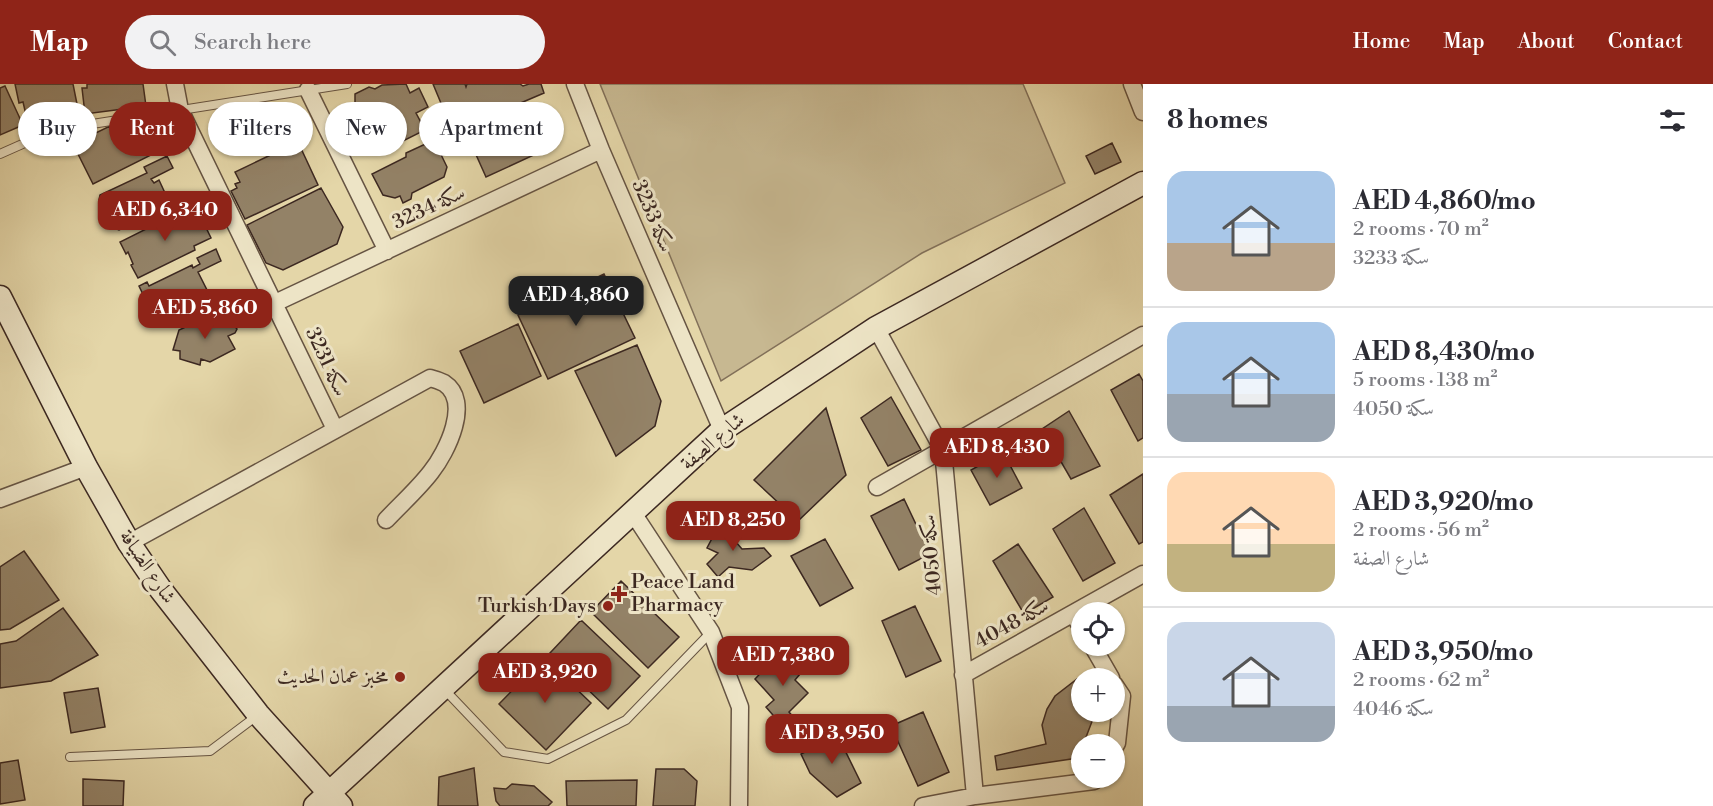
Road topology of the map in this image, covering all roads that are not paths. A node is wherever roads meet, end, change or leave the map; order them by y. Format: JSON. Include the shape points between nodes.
{"nodes":[{"id":1,"x":175,"y":84,"type":"edge"},
{"id":2,"x":347,"y":84,"type":"edge"},
{"id":3,"x":575,"y":84,"type":"edge"},
{"id":4,"x":1132,"y":84,"type":"edge"},
{"id":5,"x":308,"y":90,"type":"junction"},
{"id":6,"x":178,"y":102,"type":"edge"},
{"id":7,"x":196,"y":108,"type":"edge"},
{"id":8,"x":1143,"y":112,"type":"edge"},
{"id":9,"x":109,"y":121,"type":"edge"},
{"id":10,"x":196,"y":143,"type":"edge"},
{"id":11,"x":601,"y":150,"type":"junction"},
{"id":12,"x":0,"y":154,"type":"edge"},
{"id":13,"x":1143,"y":183,"type":"edge"},
{"id":14,"x":387,"y":251,"type":"junction"},
{"id":15,"x":0,"y":297,"type":"edge"},
{"id":16,"x":275,"y":303,"type":"junction"},
{"id":17,"x":876,"y":328,"type":"junction"},
{"id":18,"x":1143,"y":335,"type":"edge"},
{"id":19,"x":335,"y":429,"type":"junction"},
{"id":20,"x":722,"y":430,"type":"junction"},
{"id":21,"x":944,"y":450,"type":"junction"},
{"id":22,"x":86,"y":467,"type":"junction"},
{"id":23,"x":878,"y":487,"type":"dead end"},
{"id":24,"x":0,"y":499,"type":"edge"},
{"id":25,"x":633,"y":513,"type":"junction"},
{"id":26,"x":386,"y":520,"type":"dead end"},
{"id":27,"x":129,"y":543,"type":"junction"},
{"id":28,"x":1143,"y":574,"type":"edge"},
{"id":29,"x":1104,"y":602,"type":"edge"},
{"id":30,"x":1071,"y":624,"type":"edge"},
{"id":31,"x":711,"y":632,"type":"junction"},
{"id":32,"x":963,"y":675,"type":"junction"},
{"id":33,"x":444,"y":688,"type":"junction"},
{"id":34,"x":258,"y":714,"type":"junction"},
{"id":35,"x":70,"y":757,"type":"dead end"},
{"id":36,"x":1071,"y":784,"type":"edge"},
{"id":37,"x":975,"y":796,"type":"junction"},
{"id":38,"x":328,"y":802,"type":"edge"},
{"id":39,"x":739,"y":806,"type":"edge"},
{"id":40,"x":923,"y":806,"type":"edge"}],
"edges":[{"from":1,"to":6,"type":"street","name":"سكة 3231"},
{"from":2,"to":5,"type":"lane"},
{"from":3,"to":11,"type":"street","name":"سكة 3233"},
{"from":4,"to":8,"type":"street"},
{"from":5,"to":7,"type":"lane"},
{"from":5,"to":14,"type":"street"},
{"from":9,"to":12,"type":"lane","via":[[54,130]]},
{"from":10,"to":16,"type":"street","name":"سكة 3231"},
{"from":11,"to":14,"type":"street","name":"سكة 3234"},
{"from":11,"to":20,"type":"street","name":"سكة 3233"},
{"from":13,"to":17,"type":"street","name":"شارع الصفة"},
{"from":14,"to":16,"type":"street","name":"سكة 3234"},
{"from":15,"to":22,"type":"street","name":"شارع الضيافة"},
{"from":16,"to":19,"type":"street","name":"سكة 3231"},
{"from":17,"to":20,"type":"street","name":"شارع الصفة"},
{"from":17,"to":21,"type":"street","name":"سكة 4050"},
{"from":18,"to":21,"type":"street"},
{"from":19,"to":26,"type":"street","name":"سكة 3231","via":[[430,378],[445,383],[455,398],[457,415],[448,444],[432,471]]},
{"from":19,"to":27,"type":"street","name":"سكة 3231"},
{"from":20,"to":25,"type":"street","name":"شارع الصفة"},
{"from":21,"to":23,"type":"street"},
{"from":21,"to":32,"type":"street","name":"سكة 4050"},
{"from":22,"to":24,"type":"street"},
{"from":22,"to":27,"type":"street","name":"شارع الضيافة"},
{"from":25,"to":31,"type":"street"},
{"from":25,"to":33,"type":"street","name":"شارع الصفة"},
{"from":27,"to":34,"type":"street","name":"شارع الضيافة"},
{"from":28,"to":29,"type":"street","name":"سكة 4048"},
{"from":30,"to":32,"type":"street","name":"سكة 4048"},
{"from":31,"to":33,"type":"lane","via":[[626,720],[548,759],[504,753]]},
{"from":31,"to":39,"type":"street","via":[[741,706]]},
{"from":32,"to":37,"type":"street","name":"سكة 4050"},
{"from":33,"to":38,"type":"street","name":"شارع الصفة"},
{"from":34,"to":35,"type":"lane","via":[[210,751]]},
{"from":34,"to":38,"type":"street","name":"شارع الضيافة"},
{"from":36,"to":37,"type":"street"},
{"from":37,"to":40,"type":"street"}]}
